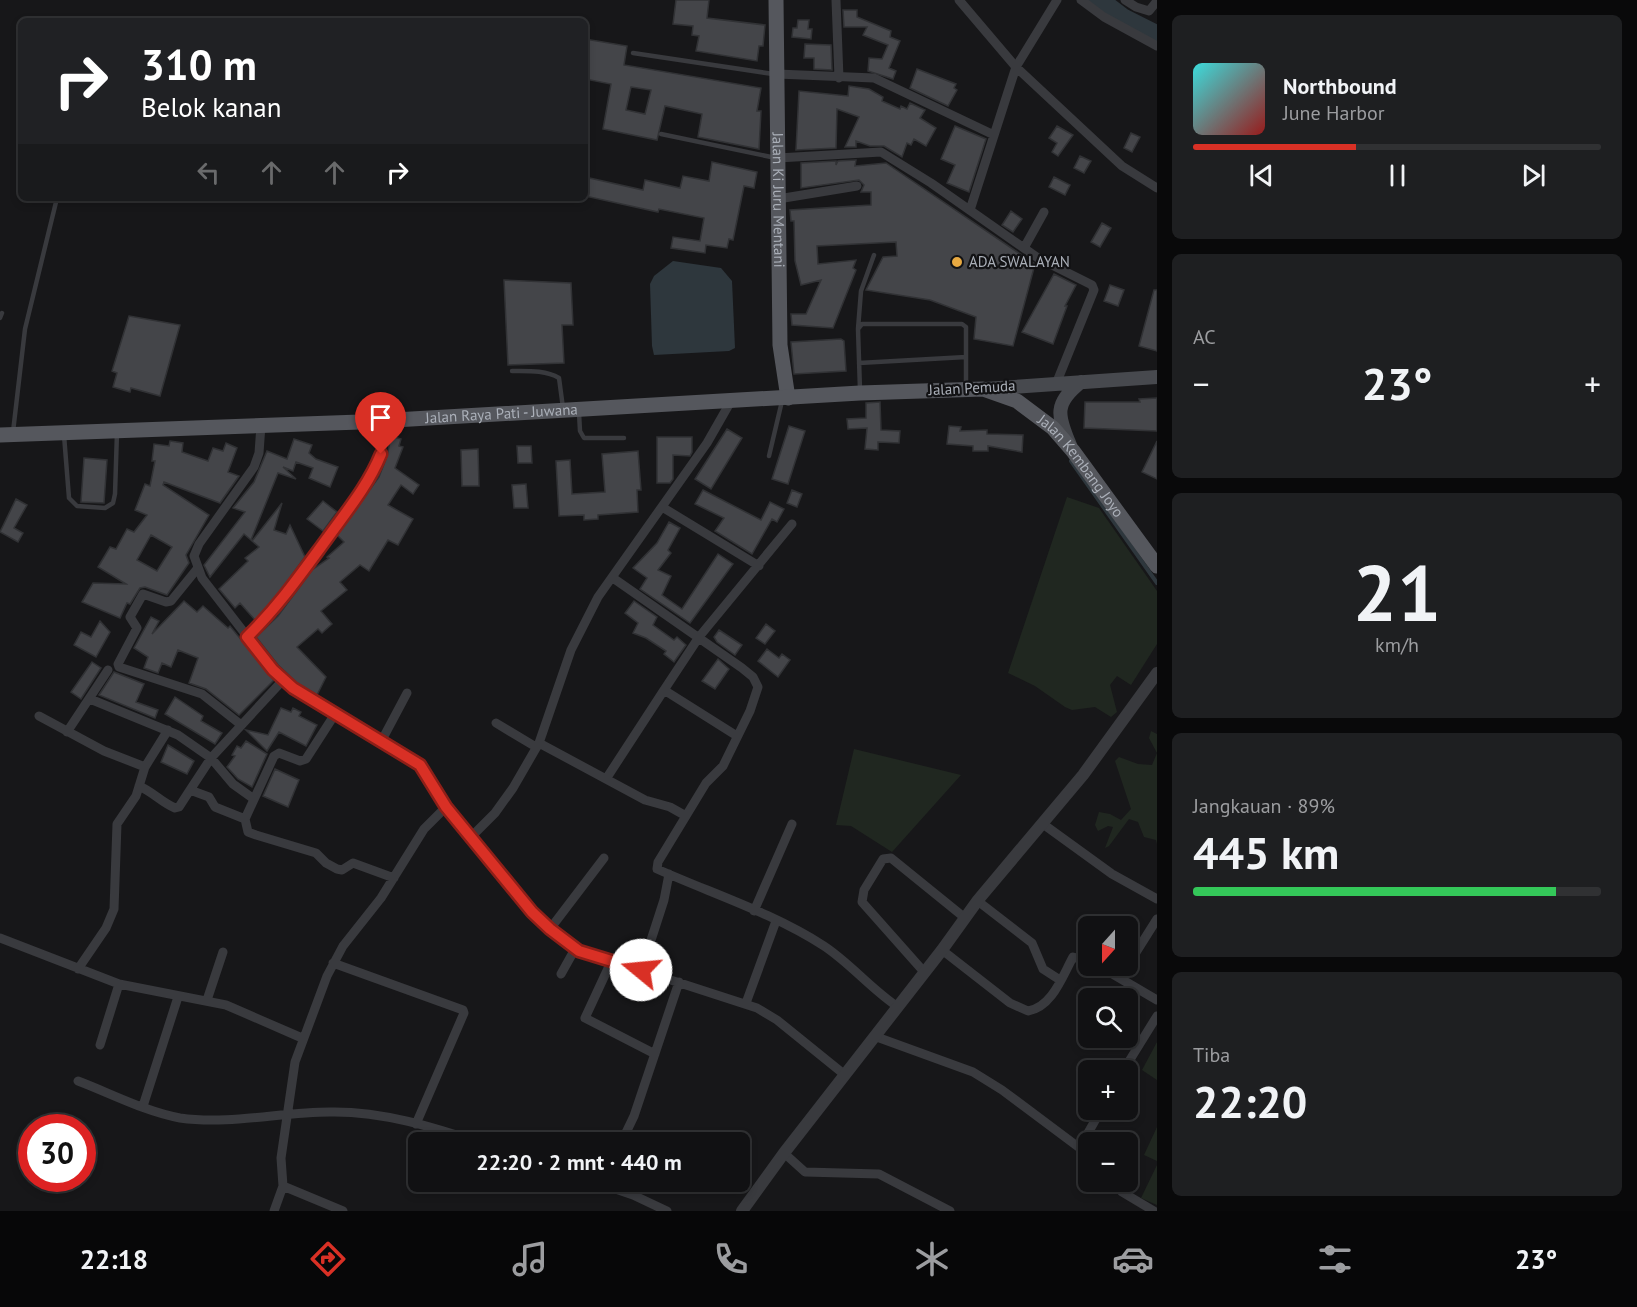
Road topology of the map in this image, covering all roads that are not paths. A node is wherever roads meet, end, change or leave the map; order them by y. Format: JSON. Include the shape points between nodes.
{"nodes":[{"id":1,"x":776,"y":0,"type":"edge"},
{"id":2,"x":836,"y":0,"type":"edge"},
{"id":3,"x":958,"y":0,"type":"edge"},
{"id":4,"x":1057,"y":0,"type":"edge"},
{"id":5,"x":1081,"y":0,"type":"edge"},
{"id":6,"x":1125,"y":0,"type":"edge"},
{"id":7,"x":1157,"y":1,"type":"edge"},
{"id":8,"x":1157,"y":46,"type":"edge"},
{"id":9,"x":633,"y":53,"type":"dead end"},
{"id":10,"x":1016,"y":67,"type":"junction"},
{"id":11,"x":777,"y":74,"type":"junction"},
{"id":12,"x":839,"y":78,"type":"junction"},
{"id":13,"x":661,"y":134,"type":"dead end"},
{"id":14,"x":994,"y":135,"type":"junction"},
{"id":15,"x":778,"y":158,"type":"junction"},
{"id":16,"x":857,"y":186,"type":"dead end"},
{"id":17,"x":1157,"y":188,"type":"edge"},
{"id":18,"x":778,"y":200,"type":"junction"},
{"id":19,"x":56,"y":201,"type":"edge"},
{"id":20,"x":970,"y":210,"type":"junction"},
{"id":21,"x":1044,"y":212,"type":"dead end"},
{"id":22,"x":1024,"y":248,"type":"junction"},
{"id":23,"x":874,"y":255,"type":"dead end"},
{"id":24,"x":858,"y":329,"type":"junction"},
{"id":25,"x":966,"y":357,"type":"junction"},
{"id":26,"x":859,"y":363,"type":"junction"},
{"id":27,"x":512,"y":371,"type":"dead end"},
{"id":28,"x":1157,"y":377,"type":"edge"},
{"id":29,"x":1082,"y":382,"type":"junction"},
{"id":30,"x":1056,"y":384,"type":"junction"},
{"id":31,"x":966,"y":389,"type":"junction"},
{"id":32,"x":983,"y":389,"type":"junction"},
{"id":33,"x":860,"y":393,"type":"junction"},
{"id":34,"x":785,"y":399,"type":"junction"},
{"id":35,"x":753,"y":400,"type":"joint"},
{"id":36,"x":731,"y":401,"type":"junction"},
{"id":37,"x":579,"y":410,"type":"junction"},
{"id":38,"x":563,"y":411,"type":"junction"},
{"id":39,"x":386,"y":421,"type":"junction"},
{"id":40,"x":261,"y":424,"type":"junction"},
{"id":41,"x":117,"y":429,"type":"junction"},
{"id":42,"x":64,"y":432,"type":"junction"},
{"id":43,"x":6,"y":435,"type":"edge"},
{"id":44,"x":624,"y":438,"type":"dead end"},
{"id":45,"x":1073,"y":451,"type":"junction"},
{"id":46,"x":769,"y":456,"type":"dead end"},
{"id":47,"x":662,"y":507,"type":"junction"},
{"id":48,"x":792,"y":524,"type":"dead end"},
{"id":49,"x":759,"y":566,"type":"junction"},
{"id":50,"x":1157,"y":566,"type":"edge"},
{"id":51,"x":197,"y":569,"type":"junction"},
{"id":52,"x":613,"y":578,"type":"junction"},
{"id":53,"x":247,"y":637,"type":"junction"},
{"id":54,"x":699,"y":637,"type":"junction"},
{"id":55,"x":108,"y":670,"type":"dead end"},
{"id":56,"x":1157,"y":673,"type":"edge"},
{"id":57,"x":284,"y":680,"type":"junction"},
{"id":58,"x":664,"y":690,"type":"junction"},
{"id":59,"x":407,"y":693,"type":"dead end"},
{"id":60,"x":90,"y":699,"type":"junction"},
{"id":61,"x":335,"y":714,"type":"junction"},
{"id":62,"x":39,"y":716,"type":"dead end"},
{"id":63,"x":496,"y":723,"type":"dead end"},
{"id":64,"x":240,"y":724,"type":"junction"},
{"id":65,"x":168,"y":730,"type":"junction"},
{"id":66,"x":67,"y":732,"type":"junction"},
{"id":67,"x":737,"y":736,"type":"junction"},
{"id":68,"x":382,"y":740,"type":"junction"},
{"id":69,"x":538,"y":745,"type":"junction"},
{"id":70,"x":211,"y":758,"type":"junction"},
{"id":71,"x":145,"y":767,"type":"junction"},
{"id":72,"x":606,"y":779,"type":"junction"},
{"id":73,"x":139,"y":786,"type":"junction"},
{"id":74,"x":190,"y":790,"type":"junction"},
{"id":75,"x":254,"y":799,"type":"junction"},
{"id":76,"x":446,"y":807,"type":"junction"},
{"id":77,"x":686,"y":816,"type":"junction"},
{"id":78,"x":245,"y":819,"type":"junction"},
{"id":79,"x":792,"y":824,"type":"dead end"},
{"id":80,"x":1043,"y":824,"type":"junction"},
{"id":81,"x":471,"y":837,"type":"junction"},
{"id":82,"x":604,"y":858,"type":"dead end"},
{"id":83,"x":669,"y":874,"type":"junction"},
{"id":84,"x":394,"y":878,"type":"junction"},
{"id":85,"x":1157,"y":899,"type":"edge"},
{"id":86,"x":979,"y":902,"type":"junction"},
{"id":87,"x":754,"y":911,"type":"junction"},
{"id":88,"x":965,"y":918,"type":"junction"},
{"id":89,"x":1157,"y":919,"type":"edge"},
{"id":90,"x":776,"y":921,"type":"junction"},
{"id":91,"x":550,"y":929,"type":"junction"},
{"id":92,"x":0,"y":938,"type":"edge"},
{"id":93,"x":574,"y":949,"type":"junction"},
{"id":94,"x":1138,"y":949,"type":"edge"},
{"id":95,"x":942,"y":950,"type":"junction"},
{"id":96,"x":223,"y":952,"type":"dead end"},
{"id":97,"x":1078,"y":958,"type":"edge"},
{"id":98,"x":611,"y":962,"type":"junction"},
{"id":99,"x":333,"y":963,"type":"junction"},
{"id":100,"x":78,"y":969,"type":"junction"},
{"id":101,"x":641,"y":970,"type":"junction"},
{"id":102,"x":925,"y":973,"type":"junction"},
{"id":103,"x":561,"y":974,"type":"dead end"},
{"id":104,"x":1120,"y":977,"type":"edge"},
{"id":105,"x":1060,"y":980,"type":"junction"},
{"id":106,"x":679,"y":982,"type":"junction"},
{"id":107,"x":119,"y":984,"type":"junction"},
{"id":108,"x":178,"y":997,"type":"junction"},
{"id":109,"x":207,"y":1000,"type":"junction"},
{"id":110,"x":1157,"y":1000,"type":"edge"},
{"id":111,"x":746,"y":1003,"type":"junction"},
{"id":112,"x":898,"y":1007,"type":"junction"},
{"id":113,"x":1157,"y":1017,"type":"edge"},
{"id":114,"x":874,"y":1036,"type":"junction"},
{"id":115,"x":303,"y":1038,"type":"junction"},
{"id":116,"x":100,"y":1045,"type":"dead end"},
{"id":117,"x":655,"y":1054,"type":"junction"},
{"id":118,"x":1130,"y":1060,"type":"edge"},
{"id":119,"x":845,"y":1075,"type":"junction"},
{"id":120,"x":78,"y":1081,"type":"dead end"},
{"id":121,"x":143,"y":1106,"type":"junction"},
{"id":122,"x":286,"y":1113,"type":"junction"},
{"id":123,"x":416,"y":1124,"type":"junction"},
{"id":124,"x":443,"y":1132,"type":"edge"},
{"id":125,"x":626,"y":1132,"type":"edge"},
{"id":126,"x":1078,"y":1146,"type":"edge"},
{"id":127,"x":784,"y":1153,"type":"junction"},
{"id":128,"x":283,"y":1186,"type":"junction"},
{"id":129,"x":624,"y":1192,"type":"edge"},
{"id":130,"x":1122,"y":1192,"type":"edge"},
{"id":131,"x":936,"y":1208,"type":"edge"},
{"id":132,"x":274,"y":1211,"type":"edge"},
{"id":133,"x":343,"y":1211,"type":"edge"},
{"id":134,"x":667,"y":1211,"type":"edge"},
{"id":135,"x":742,"y":1211,"type":"edge"},
{"id":136,"x":950,"y":1211,"type":"edge"},
{"id":137,"x":1154,"y":1211,"type":"edge"}],
"edges":[{"from":1,"to":11,"type":"main road","name":"Jalan Ki Juru Mentani"},
{"from":2,"to":12,"type":"street"},
{"from":3,"to":10,"type":"street"},
{"from":4,"to":10,"type":"street"},
{"from":5,"to":8,"type":"street"},
{"from":6,"to":7,"type":"street","via":[[1149,11]]},
{"from":9,"to":11,"type":"lane"},
{"from":10,"to":14,"type":"street"},
{"from":10,"to":17,"type":"street","via":[[1122,166]]},
{"from":11,"to":12,"type":"street"},
{"from":11,"to":15,"type":"main road","name":"Jalan Ki Juru Mentani"},
{"from":12,"to":14,"type":"street","via":[[874,78]]},
{"from":13,"to":15,"type":"lane"},
{"from":14,"to":20,"type":"street"},
{"from":15,"to":18,"type":"main road","name":"Jalan Ki Juru Mentani"},
{"from":15,"to":20,"type":"street","via":[[881,152]]},
{"from":16,"to":18,"type":"street"},
{"from":18,"to":34,"type":"main road","name":"Jalan Ki Juru Mentani","via":[[780,345]]},
{"from":19,"to":43,"type":"lane","via":[[25,329]]},
{"from":20,"to":22,"type":"street"},
{"from":21,"to":22,"type":"street"},
{"from":22,"to":30,"type":"street","via":[[1094,287]]},
{"from":23,"to":24,"type":"lane","via":[[861,291]]},
{"from":24,"to":25,"type":"lane","via":[[861,324],[957,322],[966,327]]},
{"from":24,"to":26,"type":"lane"},
{"from":25,"to":26,"type":"lane"},
{"from":25,"to":31,"type":"lane"},
{"from":26,"to":33,"type":"lane"},
{"from":27,"to":38,"type":"lane","via":[[559,378]]},
{"from":28,"to":29,"type":"main road","name":"Jalan Pemuda"},
{"from":29,"to":30,"type":"main road","name":"Jalan Pemuda"},
{"from":29,"to":45,"type":"main road","via":[[1065,397],[1059,414]]},
{"from":30,"to":32,"type":"main road","name":"Jalan Pemuda"},
{"from":31,"to":32,"type":"main road","name":"Jalan Pemuda"},
{"from":31,"to":33,"type":"main road","name":"Jalan Pemuda"},
{"from":32,"to":45,"type":"main road","name":"Jalan Kembang Joyo","via":[[1033,411]]},
{"from":33,"to":34,"type":"main road","name":"Jalan Pemuda"},
{"from":34,"to":35,"type":"main road","name":"Jalan Pemuda"},
{"from":34,"to":46,"type":"lane"},
{"from":35,"to":36,"type":"main road","name":"Jalan Raya Pati - Juwana"},
{"from":36,"to":37,"type":"main road","name":"Jalan Raya Pati - Juwana"},
{"from":36,"to":47,"type":"street"},
{"from":37,"to":38,"type":"main road","name":"Jalan Raya Pati - Juwana"},
{"from":37,"to":44,"type":"lane","via":[[584,438]]},
{"from":38,"to":39,"type":"main road","name":"Jalan Raya Pati - Juwana"},
{"from":39,"to":40,"type":"main road","name":"Jalan Raya Pati - Juwana"},
{"from":39,"to":53,"type":"street","via":[[381,454],[373,474],[273,612]]},
{"from":40,"to":41,"type":"main road","name":"Jalan Raya Pati - Juwana"},
{"from":40,"to":51,"type":"street","via":[[254,467],[199,544],[194,556]]},
{"from":41,"to":42,"type":"main road","name":"Jalan Raya Pati - Juwana"},
{"from":41,"to":42,"type":"lane","via":[[115,494],[113,502],[105,508],[77,506],[69,498]]},
{"from":42,"to":43,"type":"main road","name":"Jalan Raya Pati - Juwana"},
{"from":45,"to":50,"type":"main road","name":"Jalan Kembang Joyo"},
{"from":47,"to":49,"type":"street"},
{"from":47,"to":52,"type":"street"},
{"from":48,"to":49,"type":"street"},
{"from":49,"to":54,"type":"street"},
{"from":51,"to":53,"type":"street"},
{"from":51,"to":64,"type":"street","via":[[171,601],[166,603],[143,594],[130,617],[137,628],[118,664],[202,694]]},
{"from":52,"to":54,"type":"street"},
{"from":52,"to":69,"type":"street","via":[[580,628]]},
{"from":53,"to":57,"type":"street"},
{"from":54,"to":58,"type":"street"},
{"from":54,"to":67,"type":"street","via":[[757,683],[758,691]]},
{"from":55,"to":60,"type":"street"},
{"from":56,"to":80,"type":"street"},
{"from":57,"to":61,"type":"street"},
{"from":57,"to":64,"type":"street"},
{"from":58,"to":67,"type":"street"},
{"from":58,"to":72,"type":"street"},
{"from":59,"to":68,"type":"street"},
{"from":60,"to":65,"type":"street"},
{"from":60,"to":66,"type":"street"},
{"from":61,"to":68,"type":"street"},
{"from":61,"to":75,"type":"street","via":[[306,759],[300,761],[276,753]]},
{"from":62,"to":66,"type":"street"},
{"from":63,"to":69,"type":"street"},
{"from":64,"to":70,"type":"street"},
{"from":65,"to":70,"type":"street"},
{"from":65,"to":71,"type":"street"},
{"from":66,"to":71,"type":"street"},
{"from":67,"to":77,"type":"street","via":[[723,766],[706,783]]},
{"from":68,"to":76,"type":"street","via":[[420,765]]},
{"from":69,"to":72,"type":"street"},
{"from":69,"to":81,"type":"street","via":[[495,813]]},
{"from":70,"to":74,"type":"street"},
{"from":70,"to":75,"type":"street","via":[[233,784]]},
{"from":71,"to":73,"type":"street"},
{"from":72,"to":77,"type":"street"},
{"from":73,"to":74,"type":"street","via":[[158,794],[162,802],[175,808]]},
{"from":73,"to":100,"type":"street","via":[[117,824],[114,909]]},
{"from":74,"to":78,"type":"street","via":[[209,797],[215,807]]},
{"from":75,"to":78,"type":"street"},
{"from":76,"to":81,"type":"street"},
{"from":76,"to":84,"type":"street","via":[[424,829]]},
{"from":77,"to":83,"type":"street","via":[[658,862],[657,868]]},
{"from":78,"to":84,"type":"street","via":[[248,832],[316,853],[337,869],[353,863]]},
{"from":79,"to":87,"type":"street"},
{"from":80,"to":85,"type":"street","via":[[1112,874]]},
{"from":80,"to":86,"type":"street"},
{"from":81,"to":91,"type":"street"},
{"from":82,"to":91,"type":"street"},
{"from":83,"to":87,"type":"street"},
{"from":83,"to":101,"type":"street"},
{"from":84,"to":99,"type":"street"},
{"from":86,"to":88,"type":"street"},
{"from":86,"to":105,"type":"street","via":[[1032,943],[1043,969]]},
{"from":87,"to":90,"type":"street"},
{"from":88,"to":95,"type":"street"},
{"from":88,"to":102,"type":"street","via":[[891,858],[883,859],[864,890],[862,902]]},
{"from":89,"to":94,"type":"street"},
{"from":90,"to":111,"type":"street"},
{"from":90,"to":112,"type":"street","via":[[837,955]]},
{"from":91,"to":93,"type":"street"},
{"from":92,"to":100,"type":"street"},
{"from":93,"to":98,"type":"street"},
{"from":93,"to":103,"type":"street"},
{"from":95,"to":102,"type":"street"},
{"from":95,"to":105,"type":"street","via":[[1001,997],[1028,1011],[1042,1006]]},
{"from":96,"to":109,"type":"street"},
{"from":97,"to":105,"type":"street","via":[[1073,957]]},
{"from":98,"to":101,"type":"street"},
{"from":98,"to":117,"type":"street","via":[[585,1018]]},
{"from":99,"to":115,"type":"street"},
{"from":99,"to":123,"type":"street","via":[[464,1012]]},
{"from":100,"to":107,"type":"street"},
{"from":101,"to":106,"type":"street"},
{"from":102,"to":112,"type":"street"},
{"from":104,"to":110,"type":"street"},
{"from":106,"to":111,"type":"street"},
{"from":106,"to":117,"type":"street"},
{"from":107,"to":108,"type":"street"},
{"from":107,"to":116,"type":"street"},
{"from":108,"to":109,"type":"street"},
{"from":108,"to":121,"type":"street"},
{"from":109,"to":115,"type":"street"},
{"from":111,"to":119,"type":"street","via":[[777,1020]]},
{"from":112,"to":114,"type":"street"},
{"from":113,"to":118,"type":"street"},
{"from":114,"to":119,"type":"street"},
{"from":114,"to":126,"type":"street","via":[[973,1072]]},
{"from":115,"to":122,"type":"street"},
{"from":117,"to":125,"type":"street"},
{"from":119,"to":127,"type":"street"},
{"from":120,"to":121,"type":"street"},
{"from":121,"to":122,"type":"street","via":[[190,1119]]},
{"from":122,"to":123,"type":"street","via":[[360,1113]]},
{"from":122,"to":128,"type":"street","via":[[281,1158]]},
{"from":123,"to":124,"type":"street"},
{"from":127,"to":131,"type":"street","via":[[805,1172],[879,1174]]},
{"from":127,"to":135,"type":"street"},
{"from":128,"to":132,"type":"street"},
{"from":128,"to":133,"type":"street"},
{"from":129,"to":134,"type":"street"},
{"from":130,"to":137,"type":"street"},
{"from":131,"to":136,"type":"street"}]}
